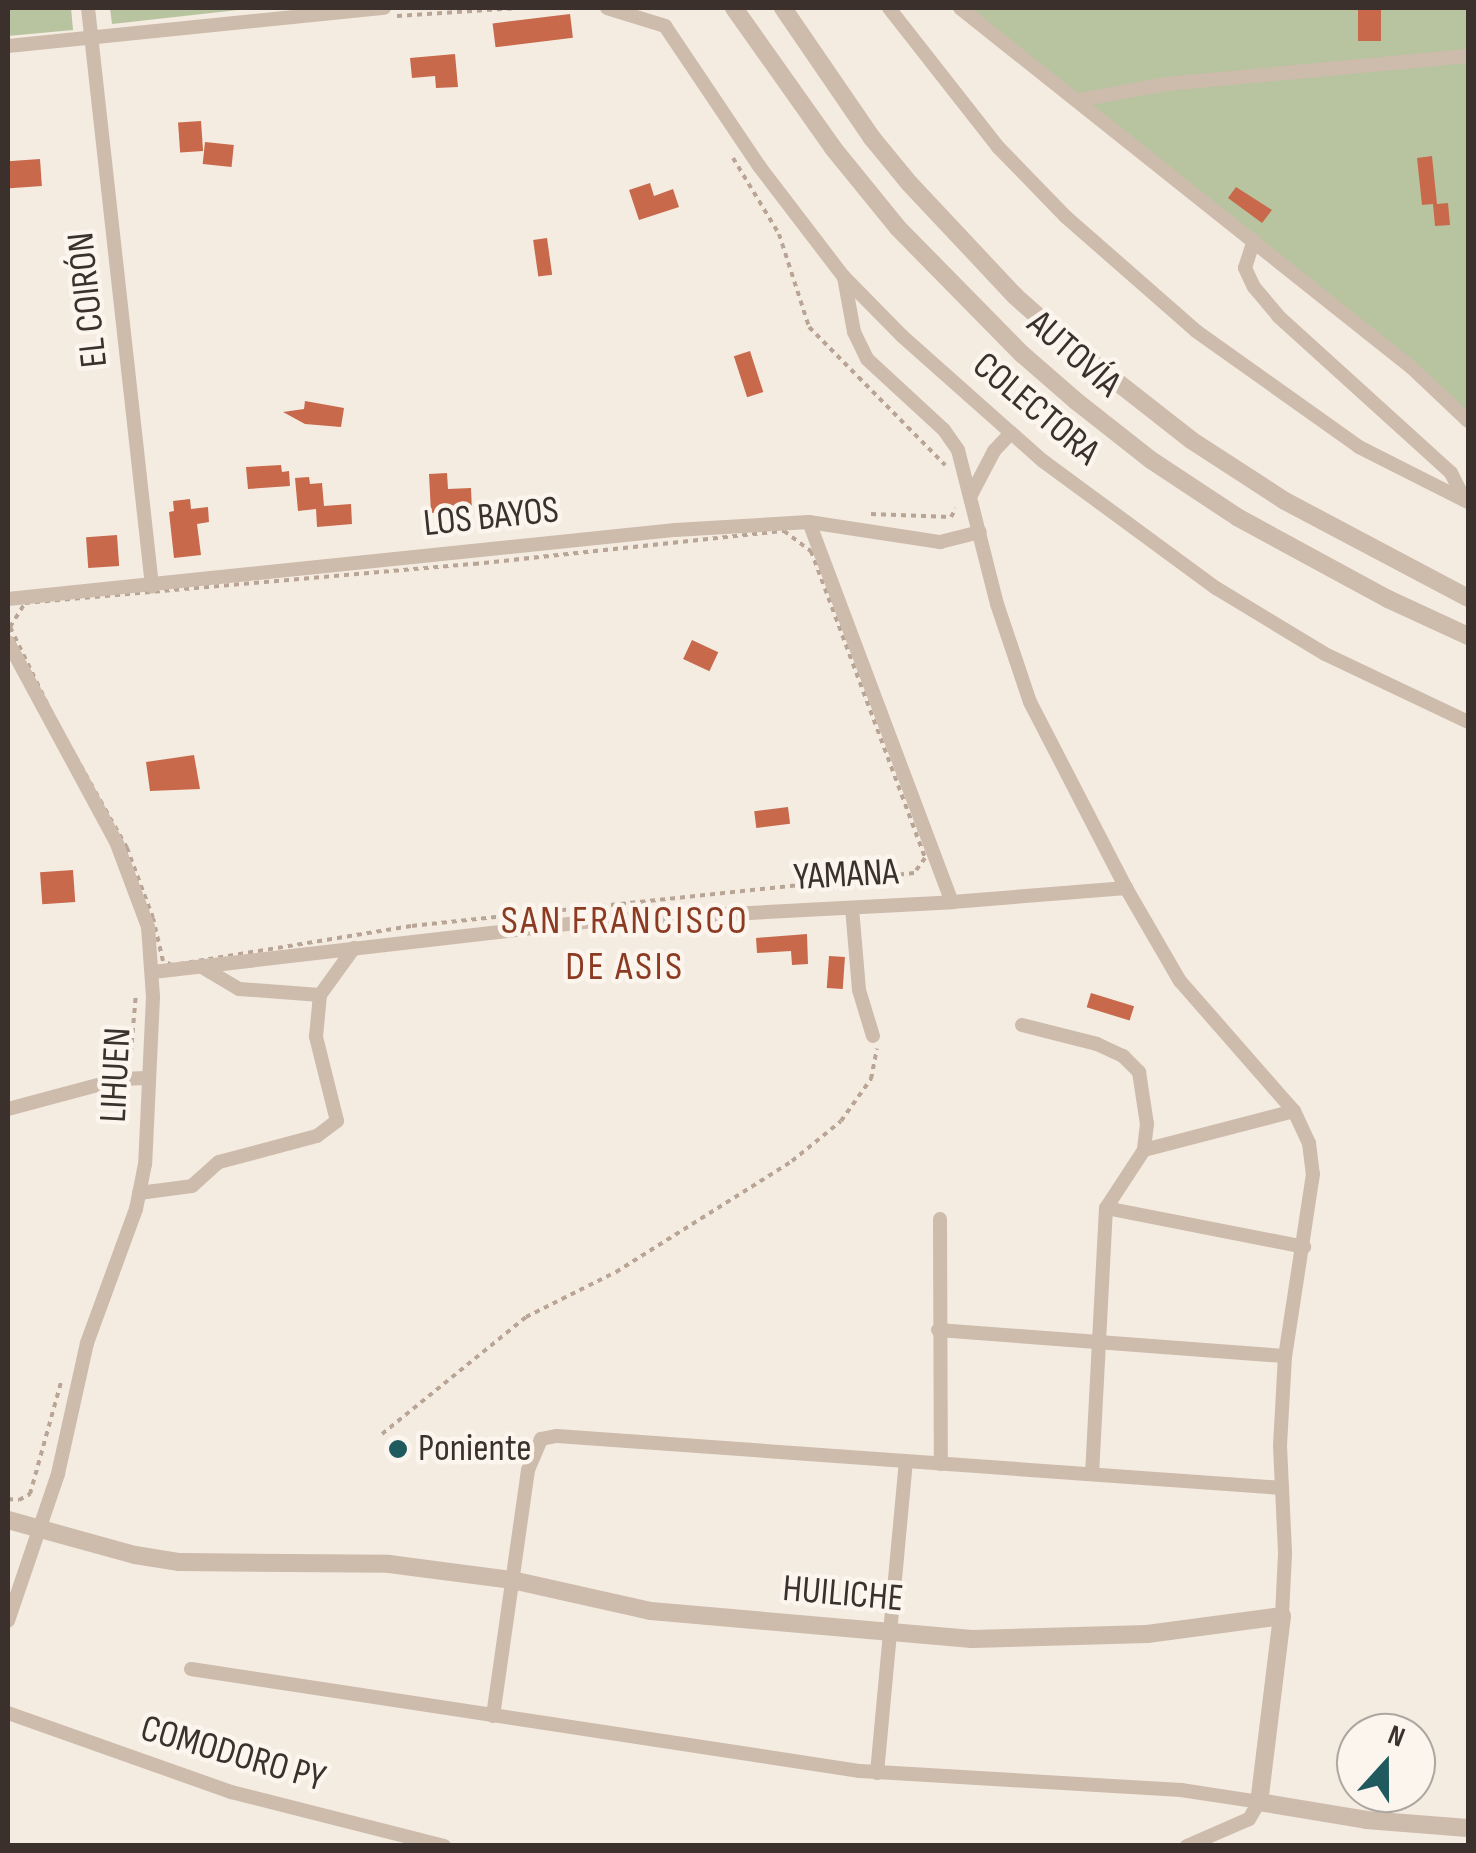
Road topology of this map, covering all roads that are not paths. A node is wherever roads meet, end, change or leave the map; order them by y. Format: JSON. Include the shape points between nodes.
{"nodes":[{"id":1,"x":88,"y":8,"type":"edge"},
{"id":2,"x":607,"y":8,"type":"edge"},
{"id":3,"x":734,"y":8,"type":"edge"},
{"id":4,"x":784,"y":8,"type":"edge"},
{"id":5,"x":889,"y":8,"type":"edge"},
{"id":6,"x":960,"y":8,"type":"edge"},
{"id":7,"x":389,"y":12,"type":"edge"},
{"id":8,"x":92,"y":37,"type":"junction"},
{"id":9,"x":8,"y":46,"type":"edge"},
{"id":10,"x":1468,"y":56,"type":"edge"},
{"id":11,"x":1080,"y":100,"type":"junction"},
{"id":12,"x":1254,"y":240,"type":"junction"},
{"id":13,"x":844,"y":278,"type":"junction"},
{"id":14,"x":1468,"y":421,"type":"edge"},
{"id":15,"x":1010,"y":433,"type":"junction"},
{"id":16,"x":971,"y":495,"type":"junction"},
{"id":17,"x":1467,"y":501,"type":"edge"},
{"id":18,"x":809,"y":522,"type":"junction"},
{"id":19,"x":980,"y":532,"type":"junction"},
{"id":20,"x":152,"y":586,"type":"junction"},
{"id":21,"x":1468,"y":598,"type":"edge"},
{"id":22,"x":8,"y":599,"type":"edge"},
{"id":23,"x":1468,"y":636,"type":"edge"},
{"id":24,"x":8,"y":642,"type":"edge"},
{"id":25,"x":1468,"y":722,"type":"edge"},
{"id":26,"x":1126,"y":888,"type":"junction"},
{"id":27,"x":952,"y":902,"type":"junction"},
{"id":28,"x":852,"y":908,"type":"junction"},
{"id":29,"x":354,"y":948,"type":"junction"},
{"id":30,"x":202,"y":966,"type":"junction"},
{"id":31,"x":147,"y":977,"type":"junction"},
{"id":32,"x":320,"y":995,"type":"junction"},
{"id":33,"x":1022,"y":1026,"type":"dead end"},
{"id":34,"x":873,"y":1036,"type":"road end"},
{"id":35,"x":147,"y":1078,"type":"junction"},
{"id":36,"x":8,"y":1109,"type":"edge"},
{"id":37,"x":1294,"y":1110,"type":"junction"},
{"id":38,"x":1144,"y":1150,"type":"junction"},
{"id":39,"x":139,"y":1193,"type":"junction"},
{"id":40,"x":1106,"y":1208,"type":"junction"},
{"id":41,"x":940,"y":1219,"type":"dead end"},
{"id":42,"x":1304,"y":1247,"type":"junction"},
{"id":43,"x":938,"y":1330,"type":"junction"},
{"id":44,"x":1102,"y":1340,"type":"junction"},
{"id":45,"x":1285,"y":1356,"type":"junction"},
{"id":46,"x":906,"y":1461,"type":"junction"},
{"id":47,"x":942,"y":1464,"type":"junction"},
{"id":48,"x":1092,"y":1474,"type":"junction"},
{"id":49,"x":1282,"y":1488,"type":"junction"},
{"id":50,"x":8,"y":1520,"type":"edge"},
{"id":51,"x":38,"y":1529,"type":"junction"},
{"id":52,"x":512,"y":1580,"type":"junction"},
{"id":53,"x":1282,"y":1616,"type":"junction"},
{"id":54,"x":8,"y":1621,"type":"edge"},
{"id":55,"x":890,"y":1630,"type":"junction"},
{"id":56,"x":192,"y":1669,"type":"dead end"},
{"id":57,"x":8,"y":1713,"type":"edge"},
{"id":58,"x":493,"y":1716,"type":"junction"},
{"id":59,"x":877,"y":1773,"type":"junction"},
{"id":60,"x":1259,"y":1802,"type":"junction"},
{"id":61,"x":1468,"y":1828,"type":"edge"},
{"id":62,"x":444,"y":1846,"type":"edge"},
{"id":63,"x":1187,"y":1846,"type":"edge"}],
"edges":[{"from":1,"to":8,"type":"street","name":"EL COIRÓN"},
{"from":2,"to":13,"type":"street","name":"COLECTORA","via":[[666,26],[758,166]]},
{"from":3,"to":23,"type":"street","name":"AUTOVÍA","via":[[898,228],[1076,401],[1237,517]]},
{"from":4,"to":21,"type":"street","name":"AUTOVÍA","via":[[909,183],[1075,350],[1284,501]]},
{"from":5,"to":17,"type":"street","via":[[998,147],[1183,320],[1359,448]]},
{"from":6,"to":11,"type":"street"},
{"from":7,"to":8,"type":"street"},
{"from":8,"to":9,"type":"street"},
{"from":8,"to":20,"type":"street","name":"EL COIRÓN"},
{"from":10,"to":11,"type":"street","via":[[1166,84]]},
{"from":11,"to":12,"type":"street"},
{"from":12,"to":14,"type":"street"},
{"from":12,"to":17,"type":"street","via":[[1246,268],[1266,302],[1451,473]]},
{"from":13,"to":15,"type":"street","name":"COLECTORA"},
{"from":13,"to":16,"type":"street","via":[[854,332],[867,359],[944,430],[958,450]]},
{"from":15,"to":16,"type":"street"},
{"from":15,"to":25,"type":"street","name":"COLECTORA","via":[[1216,588],[1326,654]]},
{"from":16,"to":19,"type":"street"},
{"from":18,"to":19,"type":"street","name":"LOS BAYOS","via":[[940,542]]},
{"from":18,"to":20,"type":"street","name":"LOS BAYOS"},
{"from":18,"to":27,"type":"street"},
{"from":19,"to":26,"type":"street","via":[[1030,702]]},
{"from":20,"to":22,"type":"street","name":"LOS BAYOS"},
{"from":24,"to":31,"type":"street","name":"LIHUEN","via":[[117,844],[148,927]]},
{"from":26,"to":27,"type":"street","name":"YAMANA"},
{"from":26,"to":37,"type":"street","via":[[1180,982]]},
{"from":27,"to":28,"type":"street","name":"YAMANA"},
{"from":28,"to":29,"type":"street","name":"YAMANA","via":[[595,921]]},
{"from":28,"to":34,"type":"street","via":[[859,990]]},
{"from":29,"to":30,"type":"street","name":"YAMANA"},
{"from":29,"to":32,"type":"street"},
{"from":30,"to":31,"type":"street","name":"YAMANA"},
{"from":30,"to":32,"type":"street","via":[[239,989]]},
{"from":31,"to":35,"type":"street","name":"LIHUEN"},
{"from":32,"to":39,"type":"street","via":[[316,1037],[337,1120],[325,1133],[220,1162],[192,1186]]},
{"from":33,"to":38,"type":"street","via":[[1097,1044],[1139,1072]]},
{"from":35,"to":36,"type":"street"},
{"from":35,"to":39,"type":"street","name":"LIHUEN"},
{"from":37,"to":38,"type":"street"},
{"from":37,"to":42,"type":"street","via":[[1314,1174]]},
{"from":38,"to":40,"type":"street"},
{"from":39,"to":51,"type":"street","name":"LIHUEN","via":[[87,1344],[58,1474]]},
{"from":40,"to":42,"type":"street"},
{"from":40,"to":44,"type":"street"},
{"from":41,"to":43,"type":"street"},
{"from":42,"to":45,"type":"street"},
{"from":43,"to":44,"type":"street"},
{"from":43,"to":47,"type":"street"},
{"from":44,"to":45,"type":"street"},
{"from":44,"to":48,"type":"street"},
{"from":45,"to":49,"type":"street"},
{"from":46,"to":47,"type":"street"},
{"from":46,"to":52,"type":"street","via":[[541,1439],[528,1470]]},
{"from":46,"to":55,"type":"street"},
{"from":47,"to":48,"type":"street"},
{"from":48,"to":49,"type":"street"},
{"from":49,"to":53,"type":"street"},
{"from":50,"to":51,"type":"street","name":"HUILICHE"},
{"from":51,"to":52,"type":"street","name":"HUILICHE","via":[[179,1562],[370,1563]]},
{"from":51,"to":54,"type":"street","name":"LIHUEN"},
{"from":52,"to":55,"type":"street","name":"HUILICHE","via":[[651,1610]]},
{"from":52,"to":58,"type":"street"},
{"from":53,"to":55,"type":"street","name":"HUILICHE","via":[[1055,1639]]},
{"from":53,"to":60,"type":"street"},
{"from":55,"to":59,"type":"street"},
{"from":56,"to":58,"type":"street"},
{"from":57,"to":62,"type":"street","name":"COMODORO PY","via":[[232,1792]]},
{"from":58,"to":59,"type":"street"},
{"from":59,"to":60,"type":"street","via":[[1181,1790]]},
{"from":60,"to":61,"type":"street"},
{"from":60,"to":63,"type":"street","via":[[1249,1819]]}]}
